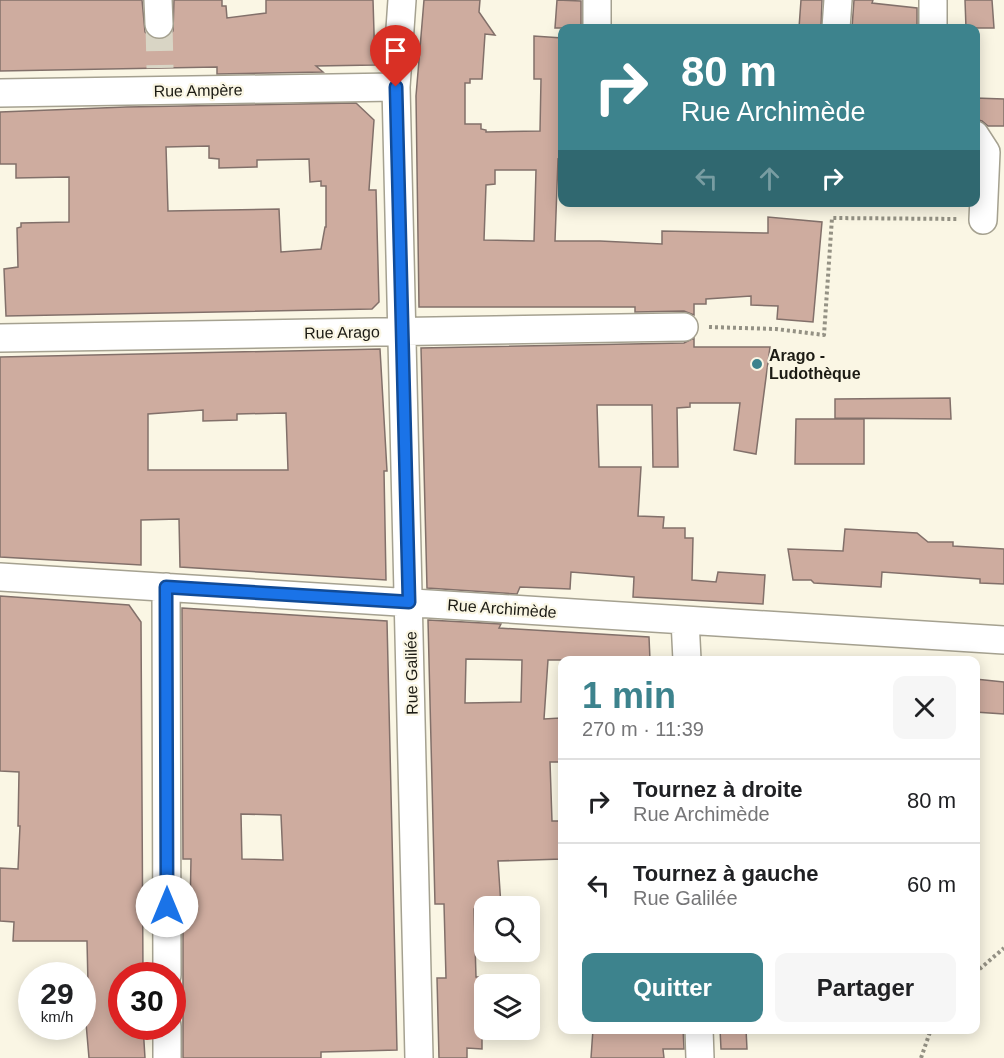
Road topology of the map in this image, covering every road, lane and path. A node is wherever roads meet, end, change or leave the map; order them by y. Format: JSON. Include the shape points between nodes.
{"nodes":[{"id":1,"x":402,"y":0,"type":"edge"},
{"id":2,"x":597,"y":0,"type":"edge"},
{"id":3,"x":838,"y":0,"type":"edge"},
{"id":4,"x":933,"y":0,"type":"edge"},
{"id":5,"x":950,"y":0,"type":"edge"},
{"id":6,"x":597,"y":24,"type":"edge"},
{"id":7,"x":836,"y":24,"type":"edge"},
{"id":8,"x":933,"y":24,"type":"edge"},
{"id":9,"x":396,"y":87,"type":"junction"},
{"id":10,"x":0,"y":93,"type":"edge"},
{"id":11,"x":980,"y":143,"type":"edge"},
{"id":12,"x":983,"y":220,"type":"joint"},
{"id":13,"x":684,"y":327,"type":"joint"},
{"id":14,"x":402,"y":331,"type":"junction"},
{"id":15,"x":0,"y":338,"type":"edge"},
{"id":16,"x":0,"y":577,"type":"edge"},
{"id":17,"x":166,"y":587,"type":"junction"},
{"id":18,"x":409,"y":602,"type":"junction"},
{"id":19,"x":685,"y":620,"type":"junction"},
{"id":20,"x":1004,"y":640,"type":"edge"},
{"id":21,"x":687,"y":656,"type":"edge"},
{"id":22,"x":1004,"y":948,"type":"edge"},
{"id":23,"x":167,"y":962,"type":"edge"},
{"id":24,"x":980,"y":969,"type":"edge"},
{"id":25,"x":699,"y":1034,"type":"edge"},
{"id":26,"x":929,"y":1034,"type":"edge"},
{"id":27,"x":167,"y":1040,"type":"edge"},
{"id":28,"x":167,"y":1058,"type":"edge"},
{"id":29,"x":419,"y":1058,"type":"edge"},
{"id":30,"x":700,"y":1058,"type":"edge"},
{"id":31,"x":921,"y":1058,"type":"edge"}],
"edges":[{"from":1,"to":9,"type":"street","name":"Rue Galilée"},
{"from":2,"to":6,"type":"street"},
{"from":3,"to":7,"type":"street"},
{"from":4,"to":5,"type":"street"},
{"from":4,"to":8,"type":"street"},
{"from":9,"to":10,"type":"street","name":"Rue Ampère","via":[[160,79]]},
{"from":9,"to":14,"type":"street","name":"Rue Galilée"},
{"from":11,"to":12,"type":"street","via":[[986,152]]},
{"from":12,"to":13,"type":"path","via":[[832,218],[824,335],[776,329]]},
{"from":13,"to":14,"type":"street","name":"Rue Arago"},
{"from":14,"to":15,"type":"street","name":"Rue Arago"},
{"from":14,"to":18,"type":"street","name":"Rue Galilée"},
{"from":16,"to":17,"type":"street","name":"Rue Archimède"},
{"from":17,"to":18,"type":"street","name":"Rue Archimède"},
{"from":17,"to":23,"type":"street"},
{"from":18,"to":19,"type":"street","name":"Rue Archimède"},
{"from":18,"to":29,"type":"street","name":"Rue Galilée"},
{"from":19,"to":20,"type":"street","name":"Rue Archimède"},
{"from":19,"to":21,"type":"street"},
{"from":22,"to":24,"type":"path"},
{"from":25,"to":30,"type":"street"},
{"from":26,"to":31,"type":"path"},
{"from":27,"to":28,"type":"street"}]}
